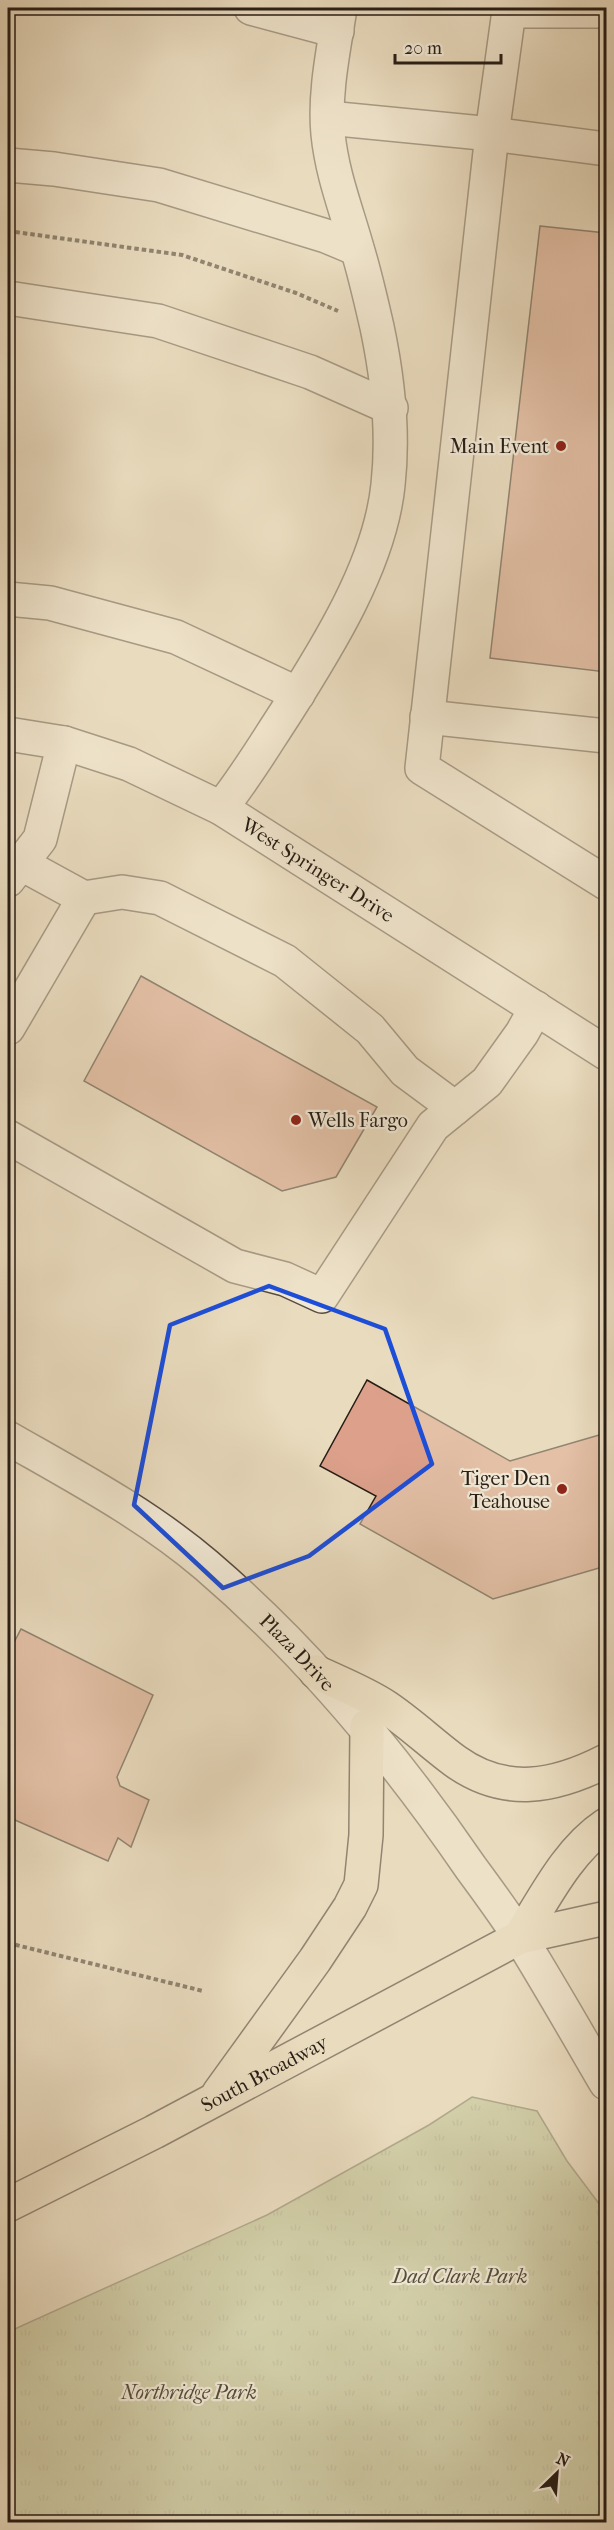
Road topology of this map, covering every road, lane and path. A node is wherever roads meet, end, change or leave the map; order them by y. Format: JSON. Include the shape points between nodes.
{"nodes":[{"id":1,"x":251,"y":8,"type":"edge"},
{"id":2,"x":606,"y":11,"type":"edge"},
{"id":3,"x":339,"y":19,"type":"edge"},
{"id":4,"x":328,"y":118,"type":"junction"},
{"id":5,"x":492,"y":134,"type":"junction"},
{"id":6,"x":606,"y":149,"type":"edge"},
{"id":7,"x":8,"y":165,"type":"edge"},
{"id":8,"x":8,"y":231,"type":"edge"},
{"id":9,"x":357,"y":249,"type":"junction"},
{"id":10,"x":8,"y":298,"type":"edge"},
{"id":11,"x":377,"y":327,"type":"junction"},
{"id":12,"x":391,"y":408,"type":"junction"},
{"id":13,"x":8,"y":599,"type":"edge"},
{"id":14,"x":298,"y":694,"type":"junction"},
{"id":15,"x":428,"y":717,"type":"junction"},
{"id":16,"x":8,"y":734,"type":"edge"},
{"id":17,"x":606,"y":736,"type":"edge"},
{"id":18,"x":64,"y":743,"type":"junction"},
{"id":19,"x":221,"y":808,"type":"junction"},
{"id":20,"x":14,"y":871,"type":"edge"},
{"id":21,"x":606,"y":883,"type":"edge"},
{"id":22,"x":84,"y":898,"type":"junction"},
{"id":23,"x":536,"y":1008,"type":"junction"},
{"id":24,"x":8,"y":1028,"type":"edge"},
{"id":25,"x":606,"y":1053,"type":"edge"},
{"id":26,"x":455,"y":1108,"type":"junction"},
{"id":27,"x":8,"y":1137,"type":"edge"},
{"id":28,"x":8,"y":1438,"type":"edge"},
{"id":29,"x":316,"y":1672,"type":"junction"},
{"id":30,"x":367,"y":1726,"type":"junction"},
{"id":31,"x":606,"y":1761,"type":"edge"},
{"id":32,"x":606,"y":1825,"type":"edge"},
{"id":33,"x":606,"y":1918,"type":"edge"},
{"id":34,"x":520,"y":1937,"type":"junction"},
{"id":35,"x":8,"y":1943,"type":"edge"},
{"id":36,"x":203,"y":1991,"type":"dead end"},
{"id":37,"x":606,"y":2083,"type":"edge"},
{"id":38,"x":215,"y":2100,"type":"junction"},
{"id":39,"x":8,"y":2205,"type":"edge"}],
"edges":[{"from":1,"to":3,"type":"street"},
{"from":2,"to":5,"type":"street","via":[[509,11]]},
{"from":3,"to":4,"type":"street"},
{"from":4,"to":5,"type":"street"},
{"from":4,"to":9,"type":"street","via":[[334,175]]},
{"from":5,"to":6,"type":"street"},
{"from":5,"to":15,"type":"street"},
{"from":7,"to":9,"type":"street","via":[[159,185]]},
{"from":8,"to":11,"type":"path","via":[[182,255],[296,293]]},
{"from":9,"to":11,"type":"street"},
{"from":10,"to":12,"type":"street","via":[[158,321],[310,372]]},
{"from":11,"to":12,"type":"street"},
{"from":12,"to":14,"type":"street","via":[[388,486],[375,542],[353,600]]},
{"from":13,"to":14,"type":"street","via":[[50,603],[176,637]]},
{"from":14,"to":19,"type":"street"},
{"from":15,"to":17,"type":"street"},
{"from":15,"to":21,"type":"street","via":[[422,768]]},
{"from":16,"to":18,"type":"street","name":"West Springer Drive"},
{"from":18,"to":19,"type":"street","name":"West Springer Drive","via":[[129,764]]},
{"from":18,"to":20,"type":"street","via":[[40,839]]},
{"from":19,"to":23,"type":"street","name":"West Springer Drive"},
{"from":20,"to":22,"type":"street"},
{"from":22,"to":24,"type":"street"},
{"from":22,"to":26,"type":"street","via":[[122,892],[160,898],[285,961],[370,1029],[405,1071]]},
{"from":23,"to":25,"type":"street","name":"West Springer Drive"},
{"from":23,"to":26,"type":"street","via":[[487,1082]]},
{"from":26,"to":27,"type":"street","via":[[433,1126],[322,1296],[285,1279],[235,1266]]},
{"from":28,"to":29,"type":"street","name":"Plaza Drive","via":[[135,1511],[205,1564]]},
{"from":29,"to":30,"type":"street","name":"Plaza Drive"},
{"from":29,"to":31,"type":"main road","via":[[385,1707],[458,1763],[502,1784],[543,1785],[586,1772]]},
{"from":30,"to":34,"type":"street","name":"Plaza Drive"},
{"from":30,"to":38,"type":"main road","via":[[366,1835],[361,1885],[315,1960]]},
{"from":32,"to":34,"type":"main road","via":[[589,1836]]},
{"from":33,"to":34,"type":"main road","name":"South Broadway"},
{"from":34,"to":37,"type":"street","name":"Plaza Drive"},
{"from":34,"to":38,"type":"main road","name":"South Broadway"},
{"from":35,"to":36,"type":"path"},
{"from":38,"to":39,"type":"main road","name":"South Broadway"}]}
